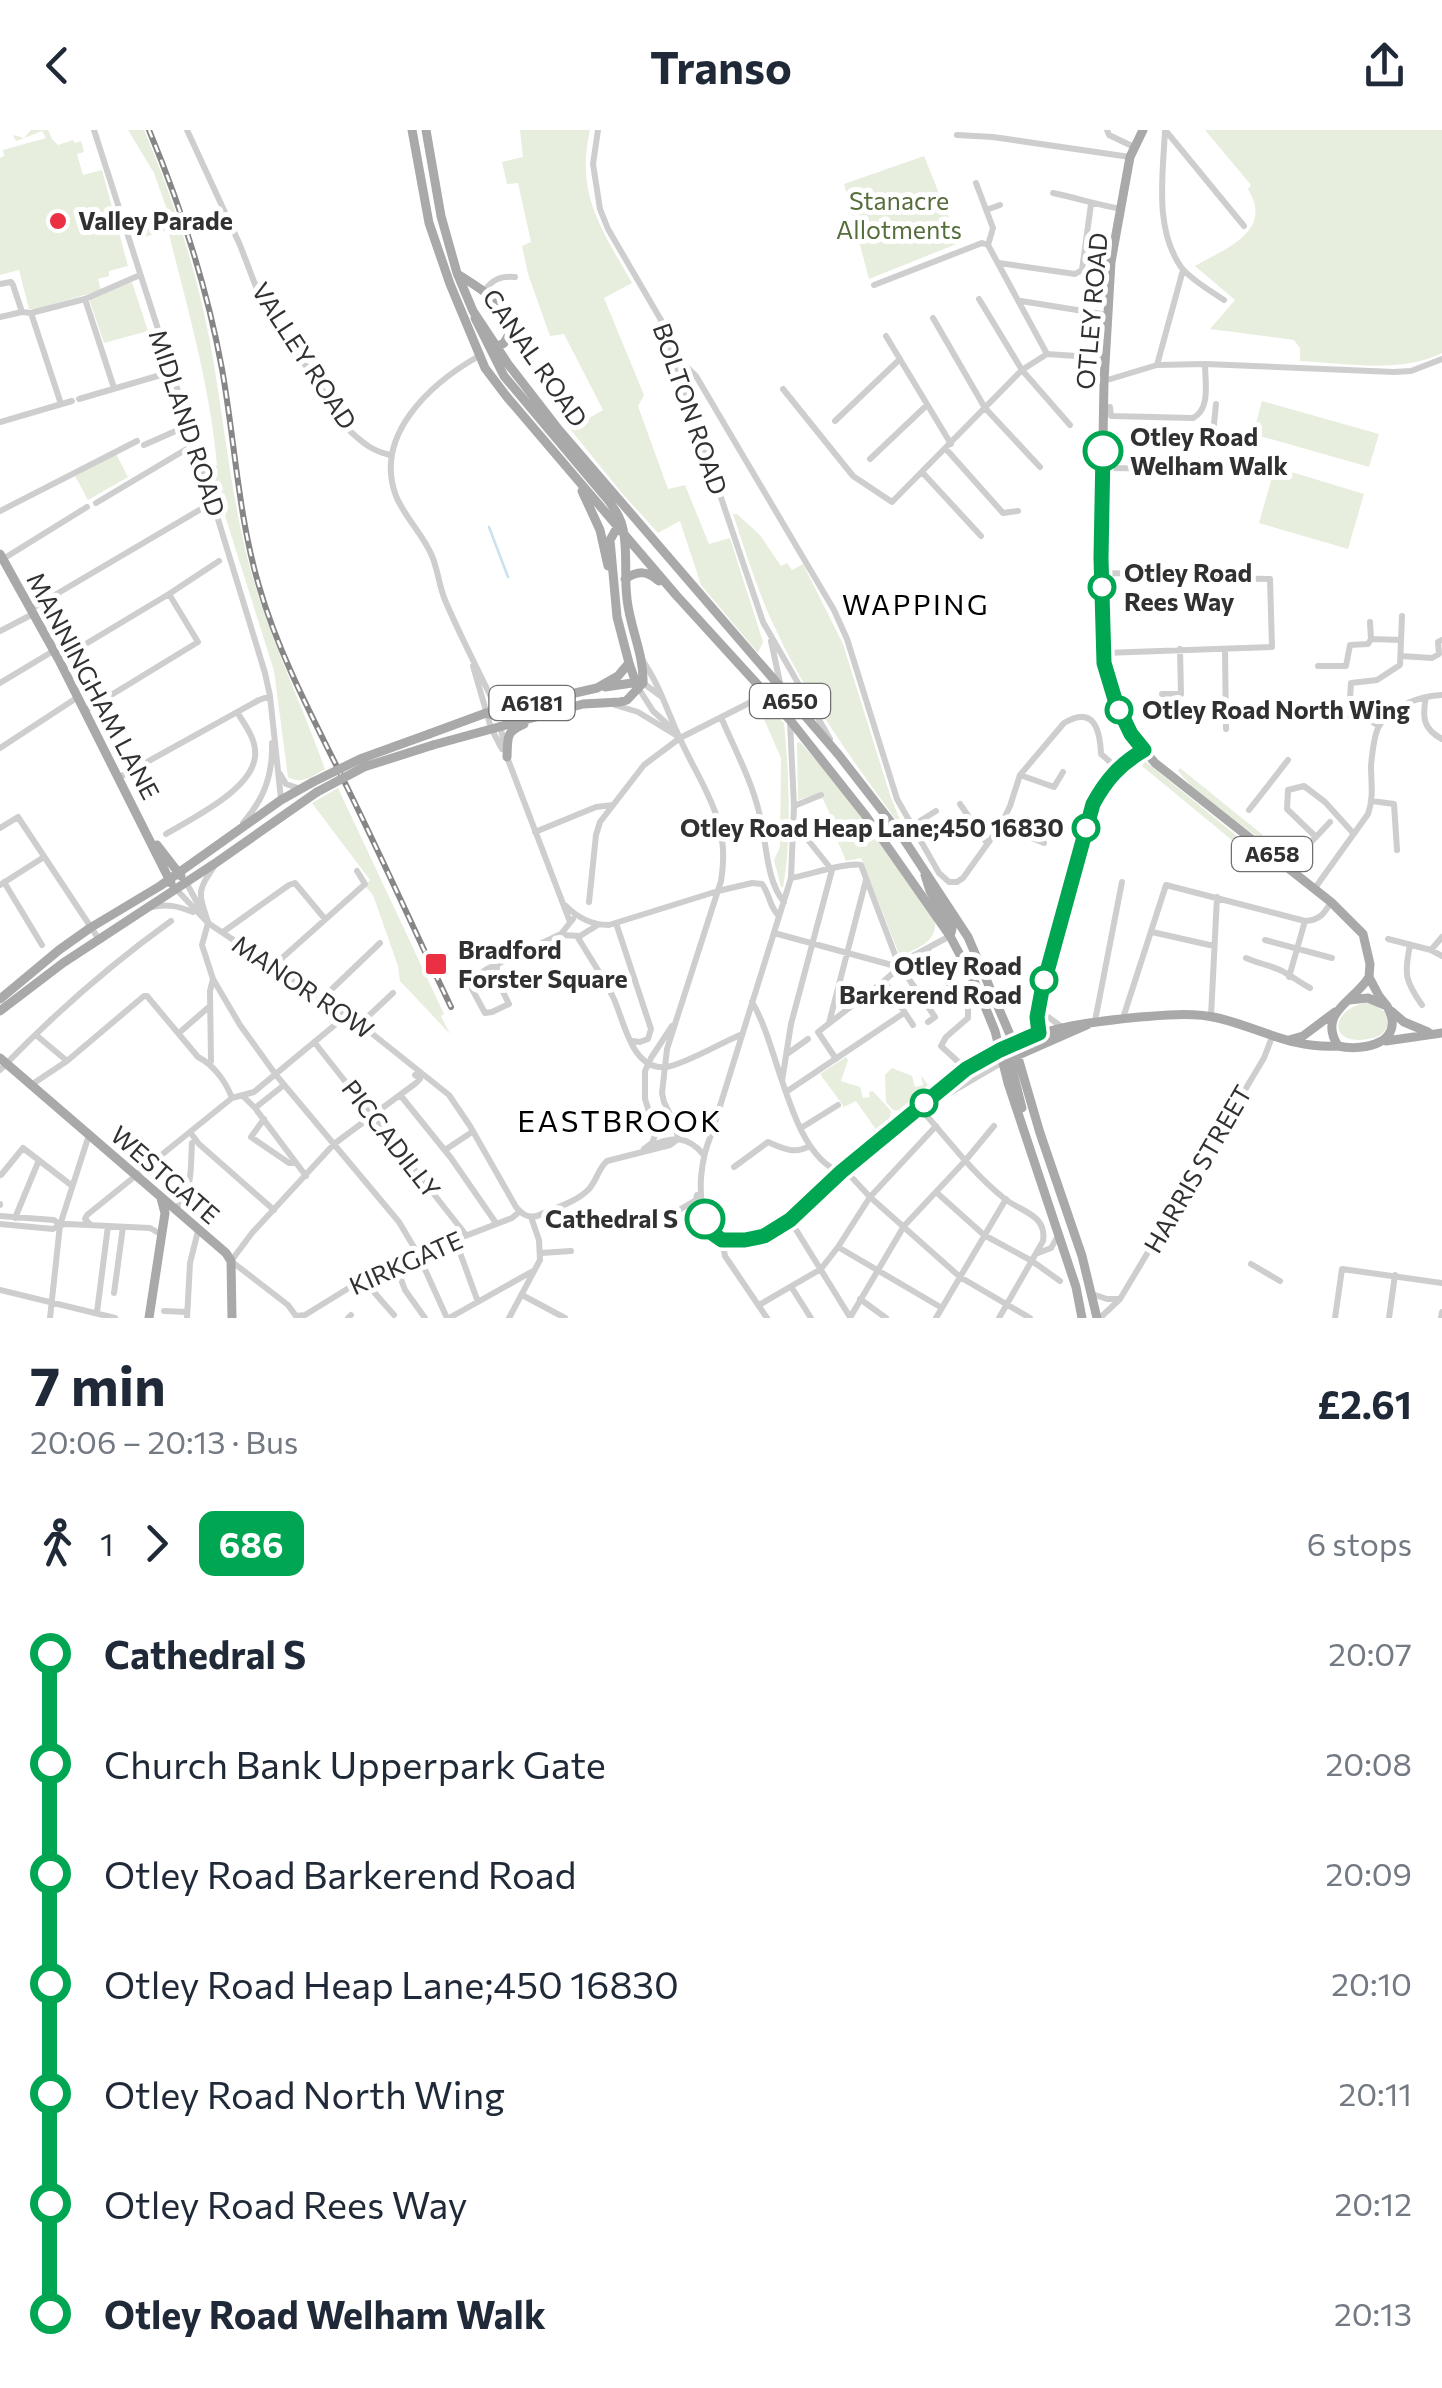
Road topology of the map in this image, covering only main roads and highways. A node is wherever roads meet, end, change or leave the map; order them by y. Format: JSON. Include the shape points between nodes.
{"nodes":[{"id":1,"x":412,"y":130,"type":"edge"},
{"id":2,"x":426,"y":130,"type":"edge"},
{"id":3,"x":1141,"y":131,"type":"edge"},
{"id":4,"x":457,"y":273,"type":"junction"},
{"id":5,"x":494,"y":349,"type":"junction"},
{"id":6,"x":480,"y":356,"type":"junction"},
{"id":7,"x":570,"y":469,"type":"junction"},
{"id":8,"x":644,"y":526,"type":"junction"},
{"id":9,"x":621,"y":527,"type":"junction"},
{"id":10,"x":2,"y":560,"type":"edge"},
{"id":11,"x":625,"y":580,"type":"junction"},
{"id":12,"x":676,"y":595,"type":"junction"},
{"id":13,"x":616,"y":598,"type":"junction"},
{"id":14,"x":628,"y":662,"type":"junction"},
{"id":15,"x":639,"y":684,"type":"junction"},
{"id":16,"x":597,"y":688,"type":"junction"},
{"id":17,"x":782,"y":691,"type":"junction"},
{"id":18,"x":550,"y":713,"type":"junction"},
{"id":19,"x":495,"y":719,"type":"junction"},
{"id":20,"x":790,"y":720,"type":"junction"},
{"id":21,"x":431,"y":740,"type":"junction"},
{"id":22,"x":507,"y":757,"type":"road end"},
{"id":23,"x":315,"y":787,"type":"junction"},
{"id":24,"x":282,"y":800,"type":"junction"},
{"id":25,"x":272,"y":822,"type":"junction"},
{"id":26,"x":161,"y":856,"type":"junction"},
{"id":27,"x":197,"y":860,"type":"junction"},
{"id":28,"x":923,"y":867,"type":"junction"},
{"id":29,"x":174,"y":876,"type":"junction"},
{"id":30,"x":186,"y":882,"type":"junction"},
{"id":31,"x":154,"y":889,"type":"junction"},
{"id":32,"x":176,"y":890,"type":"junction"},
{"id":33,"x":950,"y":936,"type":"junction"},
{"id":34,"x":1369,"y":976,"type":"junction"},
{"id":35,"x":1349,"y":1000,"type":"junction"},
{"id":36,"x":1,"y":1008,"type":"edge"},
{"id":37,"x":1389,"y":1009,"type":"junction"},
{"id":38,"x":1337,"y":1011,"type":"junction"},
{"id":39,"x":1095,"y":1021,"type":"junction"},
{"id":40,"x":1438,"y":1033,"type":"edge"},
{"id":41,"x":1286,"y":1040,"type":"junction"},
{"id":42,"x":1379,"y":1042,"type":"junction"},
{"id":43,"x":1014,"y":1044,"type":"junction"},
{"id":44,"x":1338,"y":1046,"type":"junction"},
{"id":45,"x":1000,"y":1050,"type":"junction"},
{"id":46,"x":1010,"y":1059,"type":"junction"},
{"id":47,"x":2,"y":1060,"type":"edge"},
{"id":48,"x":160,"y":1196,"type":"junction"},
{"id":49,"x":195,"y":1228,"type":"junction"},
{"id":50,"x":163,"y":1230,"type":"junction"},
{"id":51,"x":149,"y":1318,"type":"edge"},
{"id":52,"x":232,"y":1318,"type":"edge"},
{"id":53,"x":1082,"y":1318,"type":"edge"},
{"id":54,"x":1098,"y":1318,"type":"edge"}],
"edges":[{"from":1,"to":6,"type":"main road","name":"CANAL ROAD","number":"A650","via":[[430,223]]},
{"from":2,"to":4,"type":"main road","name":"CANAL ROAD","number":"A650"},
{"from":3,"to":34,"type":"main road","name":"OTLEY ROAD","number":"A658","via":[[1111,262],[1104,663],[1116,703],[1144,750],[1363,934]]},
{"from":4,"to":5,"type":"main road","name":"CANAL ROAD","number":"A650","via":[[479,330]]},
{"from":4,"to":5,"type":"main road","via":[[500,304],[511,327]]},
{"from":5,"to":6,"type":"main road"},
{"from":5,"to":8,"type":"main road","name":"CANAL ROAD","number":"A650"},
{"from":5,"to":9,"type":"main road","number":"A650","via":[[504,376],[609,501]]},
{"from":6,"to":7,"type":"main road","name":"CANAL ROAD","number":"A650","via":[[506,397]]},
{"from":7,"to":9,"type":"main road","name":"CANAL ROAD","number":"A650"},
{"from":7,"to":13,"type":"main road","name":"CANAL ROAD","via":[[600,530]]},
{"from":8,"to":9,"type":"main road"},
{"from":8,"to":17,"type":"main road","number":"A650"},
{"from":9,"to":11,"type":"main road"},
{"from":9,"to":12,"type":"main road","number":"A650"},
{"from":9,"to":13,"type":"main road","name":"CANAL ROAD","via":[[610,540]]},
{"from":10,"to":26,"type":"main road","name":"MANNINGHAM LANE"},
{"from":11,"to":12,"type":"main road","via":[[648,572]]},
{"from":11,"to":15,"type":"main road","via":[[642,659]]},
{"from":12,"to":20,"type":"main road","number":"A650"},
{"from":13,"to":14,"type":"main road","name":"CANAL ROAD"},
{"from":14,"to":15,"type":"main road","name":"CANAL ROAD"},
{"from":14,"to":16,"type":"main road","number":"A6181"},
{"from":15,"to":16,"type":"main road","number":"A6181"},
{"from":15,"to":18,"type":"main road","number":"A6181","via":[[628,700]]},
{"from":16,"to":19,"type":"main road","number":"A6181"},
{"from":17,"to":20,"type":"main road"},
{"from":17,"to":28,"type":"main road","number":"A650"},
{"from":18,"to":19,"type":"main road","number":"A6181"},
{"from":18,"to":22,"type":"main road","via":[[511,730]]},
{"from":19,"to":21,"type":"main road","number":"A6181"},
{"from":19,"to":21,"type":"main road","number":"A6181"},
{"from":20,"to":33,"type":"main road","number":"A650"},
{"from":21,"to":23,"type":"main road","number":"A6181","bridge":true,"via":[[360,759]]},
{"from":23,"to":24,"type":"main road","number":"A6181"},
{"from":23,"to":25,"type":"main road","number":"A6181"},
{"from":24,"to":25,"type":"main road"},
{"from":24,"to":27,"type":"main road","number":"A6181"},
{"from":25,"to":30,"type":"main road","number":"A6181"},
{"from":26,"to":27,"type":"main road"},
{"from":26,"to":29,"type":"main road","name":"MANNINGHAM LANE"},
{"from":26,"to":31,"type":"main road"},
{"from":27,"to":29,"type":"main road","number":"A6181"},
{"from":28,"to":33,"type":"main road"},
{"from":28,"to":43,"type":"main road","number":"A650","via":[[968,937]]},
{"from":29,"to":30,"type":"main road"},
{"from":29,"to":31,"type":"main road","number":"A6181"},
{"from":29,"to":32,"type":"main road"},
{"from":30,"to":32,"type":"main road","number":"A6181"},
{"from":31,"to":36,"type":"main road","number":"A6181","via":[[59,950]]},
{"from":32,"to":36,"type":"main road","number":"A6181"},
{"from":33,"to":45,"type":"main road","number":"A650"},
{"from":34,"to":35,"type":"main road"},
{"from":34,"to":37,"type":"main road","number":"A658"},
{"from":35,"to":37,"type":"main road","via":[[1368,998]]},
{"from":35,"to":38,"type":"main road"},
{"from":37,"to":40,"type":"main road","via":[[1416,1028]]},
{"from":37,"to":42,"type":"main road","via":[[1391,1034]]},
{"from":38,"to":41,"type":"main road"},
{"from":38,"to":44,"type":"main road","via":[[1331,1030]]},
{"from":39,"to":41,"type":"main road","via":[[1211,1016]]},
{"from":39,"to":43,"type":"main road"},
{"from":39,"to":46,"type":"main road"},
{"from":40,"to":42,"type":"main road"},
{"from":41,"to":44,"type":"main road"},
{"from":42,"to":44,"type":"main road"},
{"from":43,"to":45,"type":"main road"},
{"from":43,"to":46,"type":"main road","number":"A650"},
{"from":45,"to":46,"type":"main road","number":"A650"},
{"from":46,"to":53,"type":"main road","number":"A650"},
{"from":46,"to":54,"type":"main road","number":"A650"},
{"from":47,"to":48,"type":"main road","name":"WESTGATE"},
{"from":48,"to":49,"type":"main road","name":"WESTGATE"},
{"from":48,"to":50,"type":"main road"},
{"from":49,"to":50,"type":"main road"},
{"from":49,"to":52,"type":"main road","name":"WESTGATE","via":[[231,1260]]},
{"from":50,"to":51,"type":"main road"}]}
